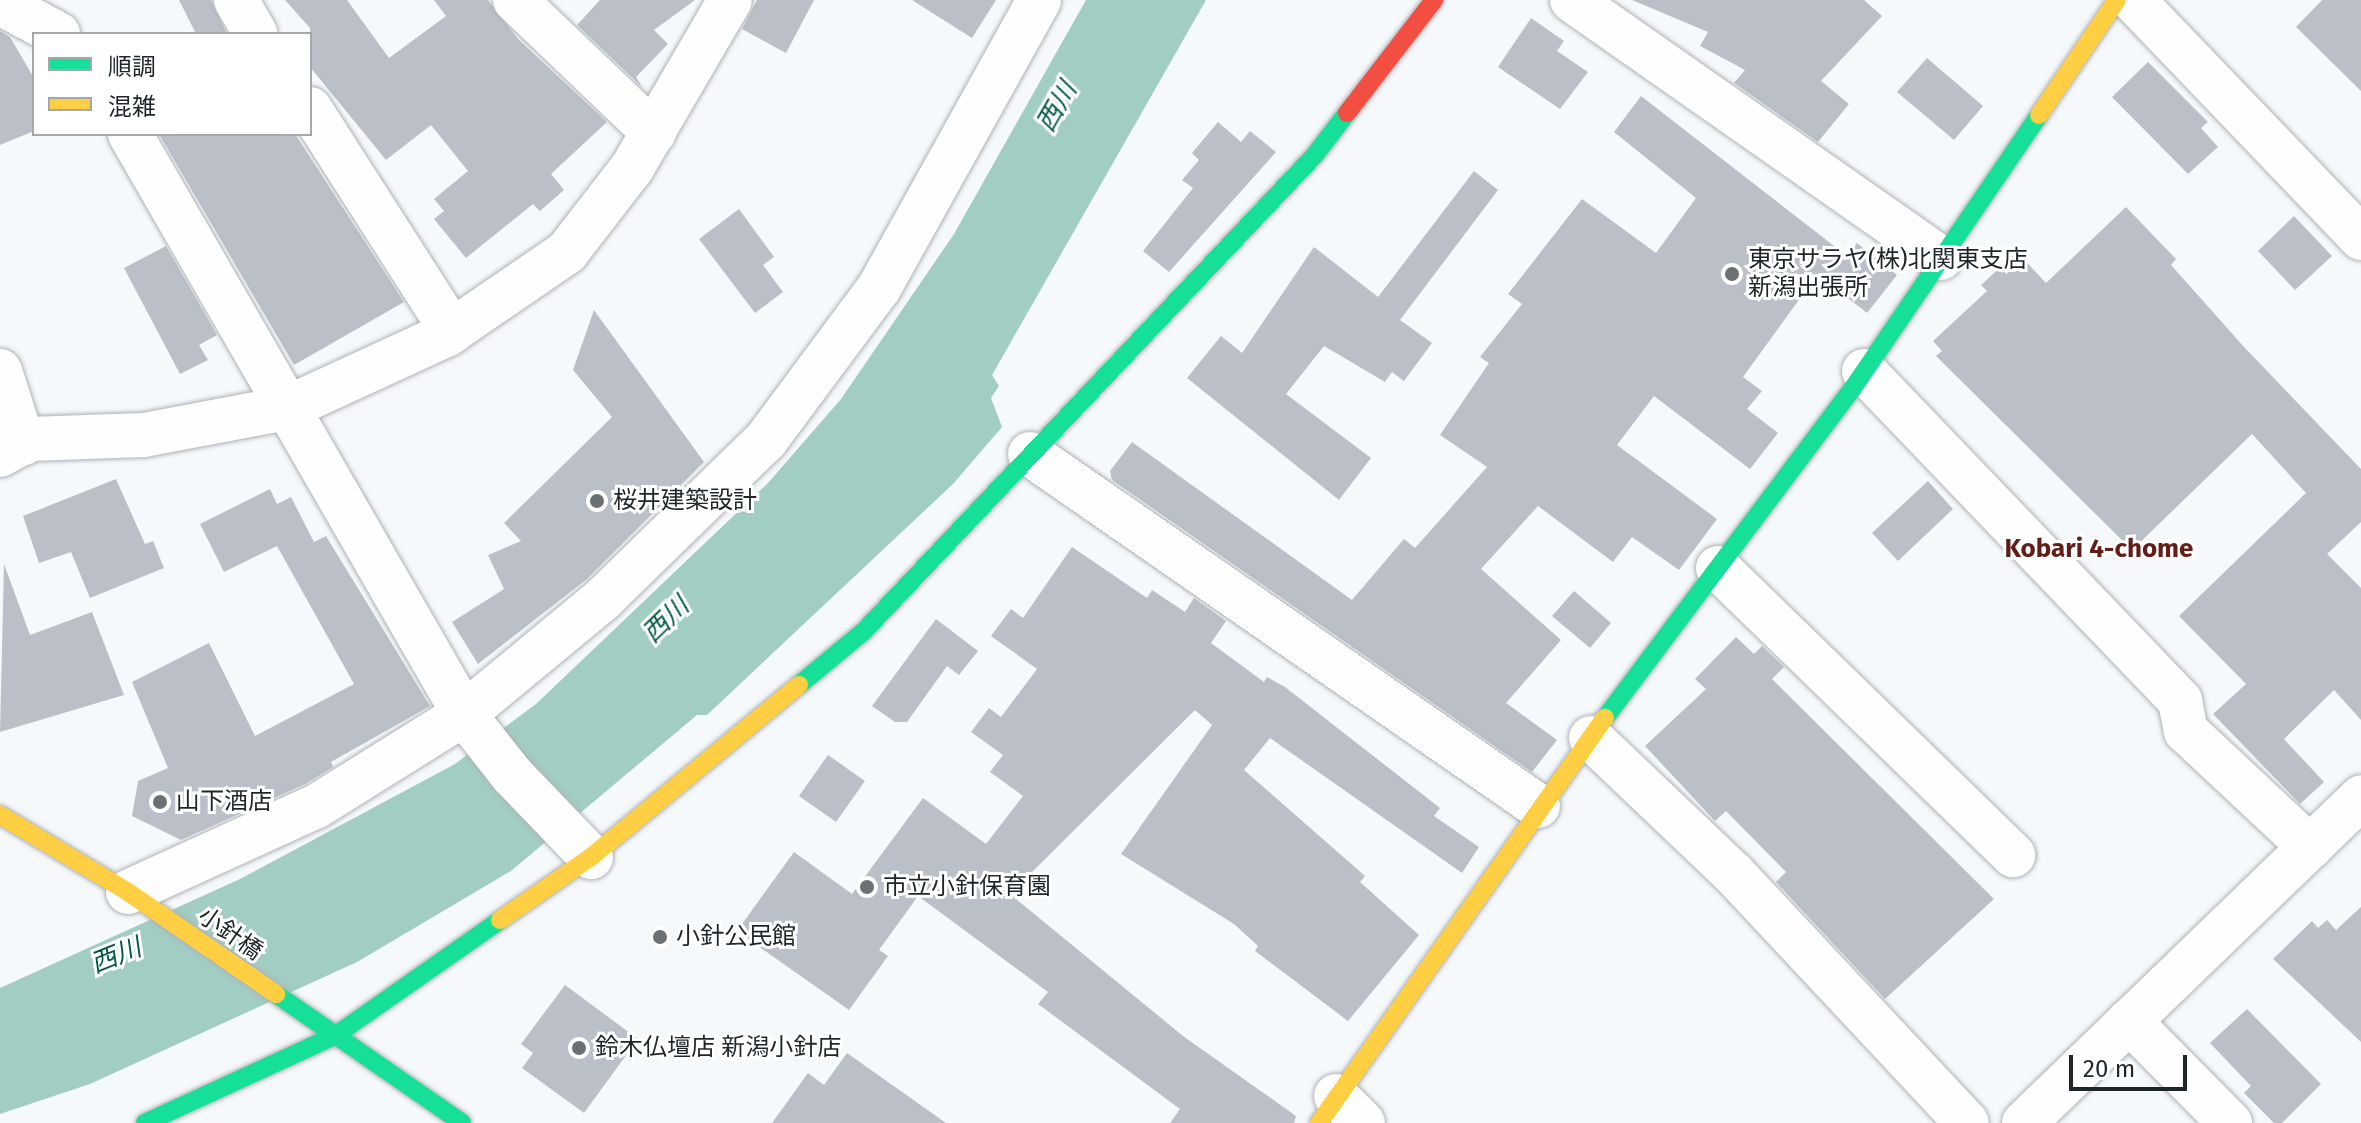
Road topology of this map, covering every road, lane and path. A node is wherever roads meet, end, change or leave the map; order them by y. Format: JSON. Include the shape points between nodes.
{"nodes":[{"id":1,"x":236,"y":0,"type":"edge"},
{"id":2,"x":515,"y":0,"type":"edge"},
{"id":3,"x":730,"y":0,"type":"edge"},
{"id":4,"x":1039,"y":0,"type":"edge"},
{"id":5,"x":1434,"y":0,"type":"edge"},
{"id":6,"x":1572,"y":0,"type":"edge"},
{"id":7,"x":2117,"y":0,"type":"edge"},
{"id":8,"x":2133,"y":0,"type":"edge"},
{"id":9,"x":0,"y":3,"type":"edge"},
{"id":10,"x":54,"y":32,"type":"edge"},
{"id":11,"x":255,"y":32,"type":"edge"},
{"id":12,"x":312,"y":112,"type":"edge"},
{"id":13,"x":654,"y":133,"type":"junction"},
{"id":14,"x":131,"y":136,"type":"edge"},
{"id":15,"x":2361,"y":238,"type":"edge"},
{"id":16,"x":1941,"y":258,"type":"junction"},
{"id":17,"x":452,"y":331,"type":"junction"},
{"id":18,"x":0,"y":371,"type":"edge"},
{"id":19,"x":1864,"y":371,"type":"junction"},
{"id":20,"x":287,"y":408,"type":"junction"},
{"id":21,"x":11,"y":449,"type":"edge"},
{"id":22,"x":1030,"y":454,"type":"junction"},
{"id":23,"x":1718,"y":568,"type":"junction"},
{"id":24,"x":464,"y":714,"type":"junction"},
{"id":25,"x":1591,"y":738,"type":"junction"},
{"id":26,"x":2361,"y":797,"type":"edge"},
{"id":27,"x":1538,"y":806,"type":"junction"},
{"id":28,"x":0,"y":815,"type":"edge"},
{"id":29,"x":2310,"y":847,"type":"junction"},
{"id":30,"x":584,"y":848,"type":"junction"},
{"id":31,"x":2013,"y":855,"type":"dead end"},
{"id":32,"x":132,"y":896,"type":"junction"},
{"id":33,"x":2129,"y":1021,"type":"junction"},
{"id":34,"x":336,"y":1035,"type":"junction"},
{"id":35,"x":1339,"y":1114,"type":"edge"},
{"id":36,"x":145,"y":1123,"type":"edge"},
{"id":37,"x":462,"y":1123,"type":"edge"},
{"id":38,"x":1967,"y":1123,"type":"edge"},
{"id":39,"x":2024,"y":1123,"type":"edge"},
{"id":40,"x":2230,"y":1123,"type":"edge"}],
"edges":[{"from":1,"to":11,"type":"street"},
{"from":2,"to":13,"type":"street"},
{"from":3,"to":13,"type":"street"},
{"from":4,"to":24,"type":"street","via":[[879,288],[766,440],[604,598]]},
{"from":5,"to":22,"type":"street","via":[[1314,156]]},
{"from":6,"to":16,"type":"street"},
{"from":7,"to":16,"type":"street"},
{"from":8,"to":15,"type":"street"},
{"from":9,"to":10,"type":"street"},
{"from":12,"to":17,"type":"street"},
{"from":13,"to":17,"type":"street","via":[[567,252]]},
{"from":14,"to":20,"type":"street"},
{"from":16,"to":19,"type":"street"},
{"from":17,"to":20,"type":"street"},
{"from":18,"to":21,"type":"street"},
{"from":19,"to":23,"type":"street"},
{"from":19,"to":29,"type":"street","via":[[2180,701],[2186,731]]},
{"from":20,"to":21,"type":"street","via":[[144,435]]},
{"from":20,"to":24,"type":"street"},
{"from":22,"to":27,"type":"street"},
{"from":22,"to":30,"type":"street","via":[[864,631]]},
{"from":23,"to":25,"type":"street"},
{"from":23,"to":31,"type":"street"},
{"from":24,"to":30,"type":"street","via":[[512,775]]},
{"from":24,"to":32,"type":"street","via":[[317,806]]},
{"from":25,"to":27,"type":"street"},
{"from":25,"to":38,"type":"street","via":[[1733,873]]},
{"from":26,"to":29,"type":"street"},
{"from":27,"to":35,"type":"street"},
{"from":28,"to":32,"type":"street","name":"小針橋"},
{"from":29,"to":33,"type":"street"},
{"from":30,"to":34,"type":"street"},
{"from":32,"to":34,"type":"street","name":"小針橋"},
{"from":33,"to":39,"type":"street"},
{"from":33,"to":40,"type":"street"},
{"from":34,"to":36,"type":"street"},
{"from":34,"to":37,"type":"street","name":"小針橋"}]}
